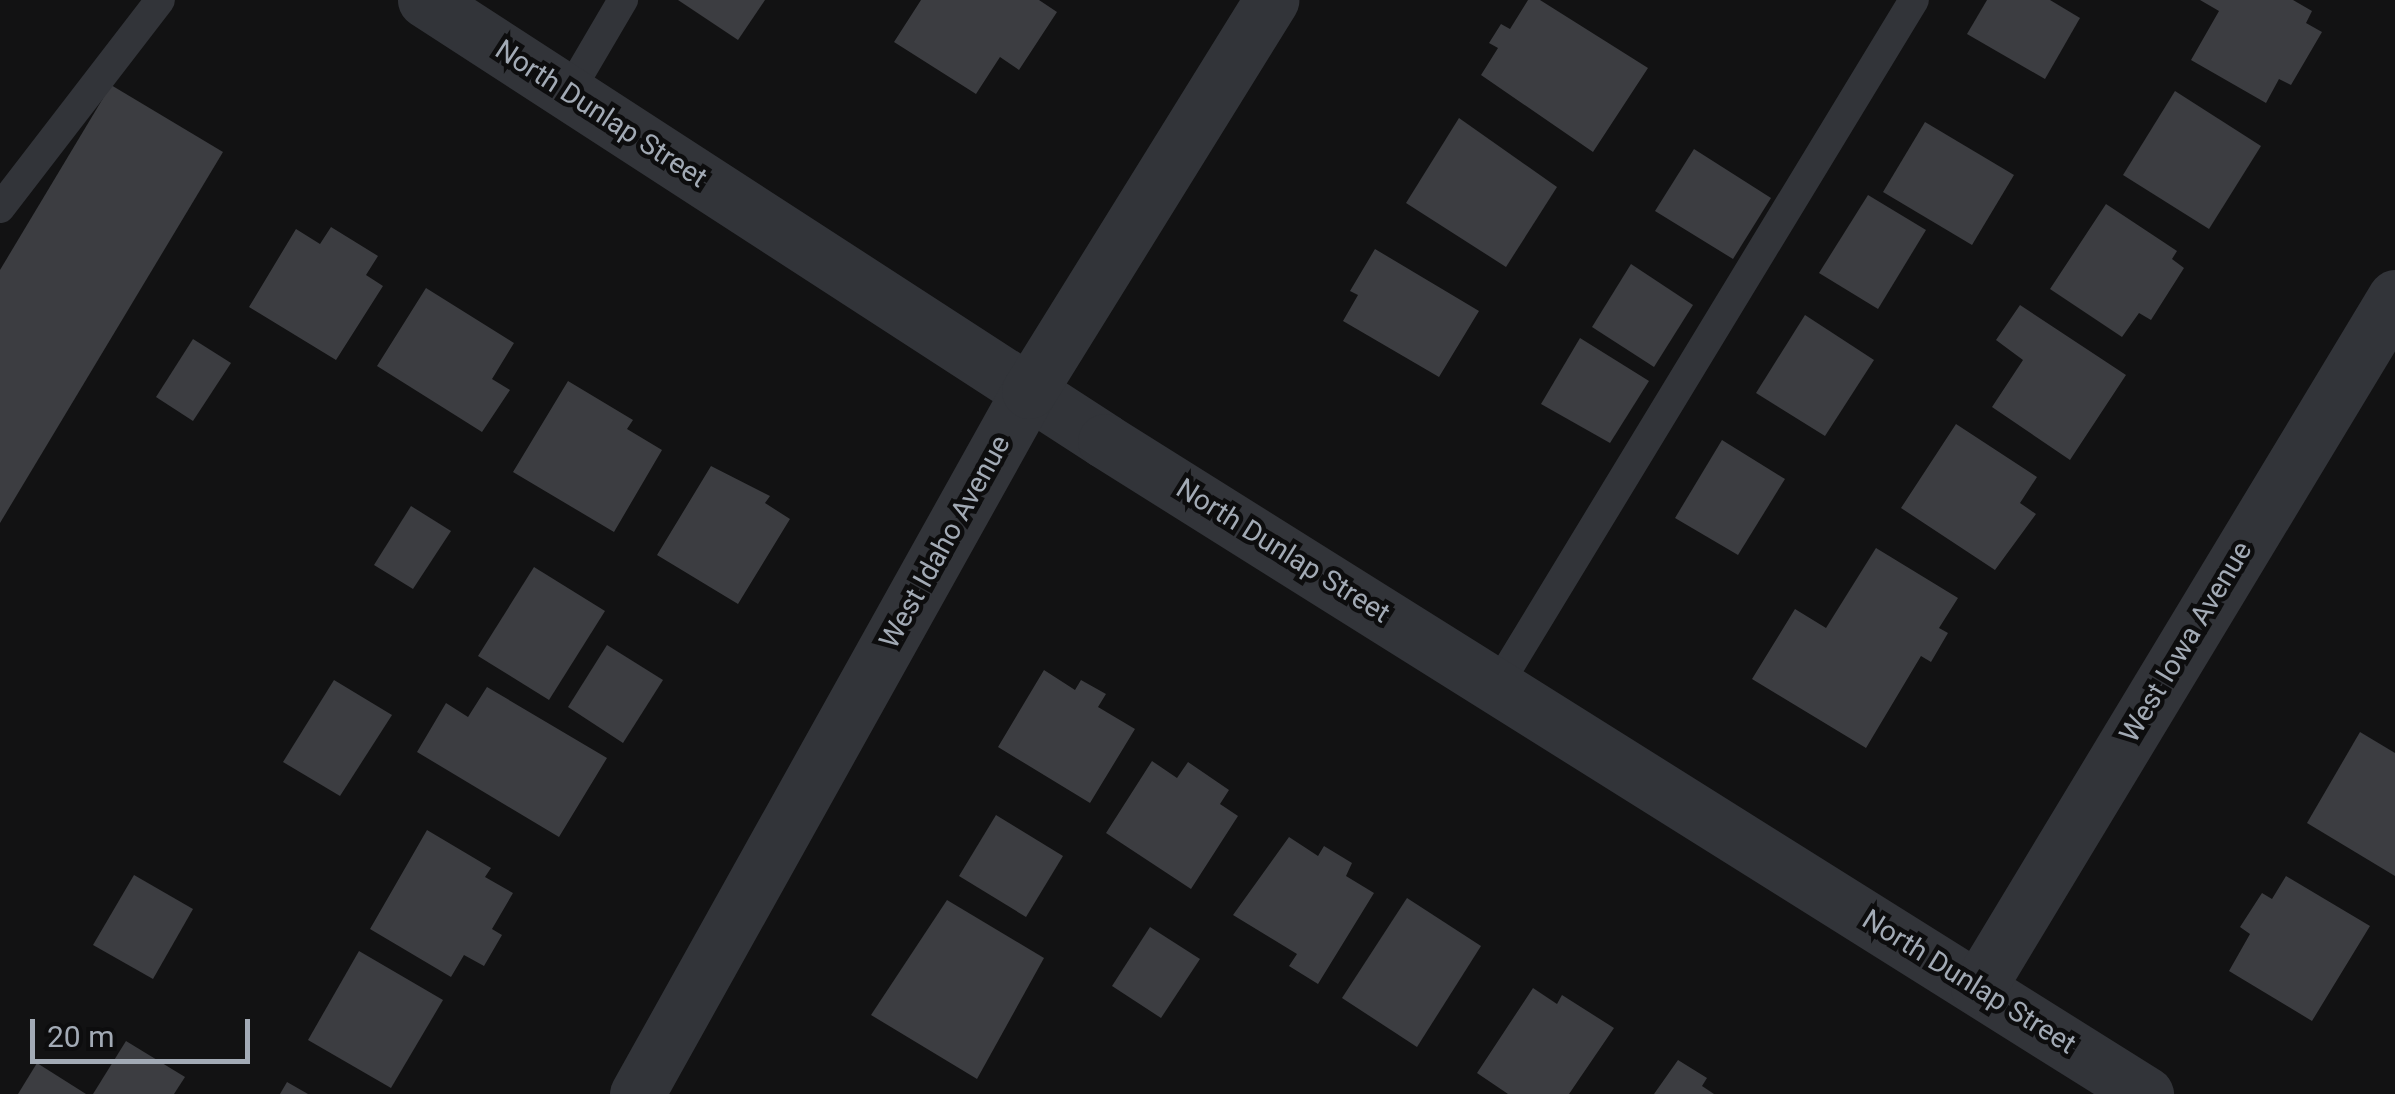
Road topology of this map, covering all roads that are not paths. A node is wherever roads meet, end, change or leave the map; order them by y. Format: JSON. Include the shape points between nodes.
{"nodes":[{"id":1,"x":160,"y":0,"type":"edge"},
{"id":2,"x":425,"y":0,"type":"edge"},
{"id":3,"x":624,"y":0,"type":"edge"},
{"id":4,"x":1272,"y":0,"type":"edge"},
{"id":5,"x":1914,"y":0,"type":"edge"},
{"id":6,"x":569,"y":92,"type":"junction"},
{"id":7,"x":0,"y":208,"type":"edge"},
{"id":8,"x":2395,"y":297,"type":"edge"},
{"id":9,"x":1029,"y":390,"type":"junction"},
{"id":10,"x":1499,"y":683,"type":"junction"},
{"id":11,"x":1978,"y":988,"type":"junction"},
{"id":12,"x":637,"y":1094,"type":"edge"},
{"id":13,"x":2146,"y":1094,"type":"edge"}],
"edges":[{"from":1,"to":7,"type":"lane"},
{"from":2,"to":6,"type":"street","name":"North Dunlap Street"},
{"from":3,"to":6,"type":"lane"},
{"from":4,"to":9,"type":"street","name":"West Idaho Avenue"},
{"from":5,"to":10,"type":"lane"},
{"from":6,"to":9,"type":"street","name":"North Dunlap Street"},
{"from":8,"to":11,"type":"street","name":"West Iowa Avenue"},
{"from":9,"to":10,"type":"street","name":"North Dunlap Street"},
{"from":9,"to":12,"type":"street","name":"West Idaho Avenue"},
{"from":10,"to":11,"type":"street","name":"North Dunlap Street"},
{"from":11,"to":13,"type":"street","name":"North Dunlap Street"}]}
